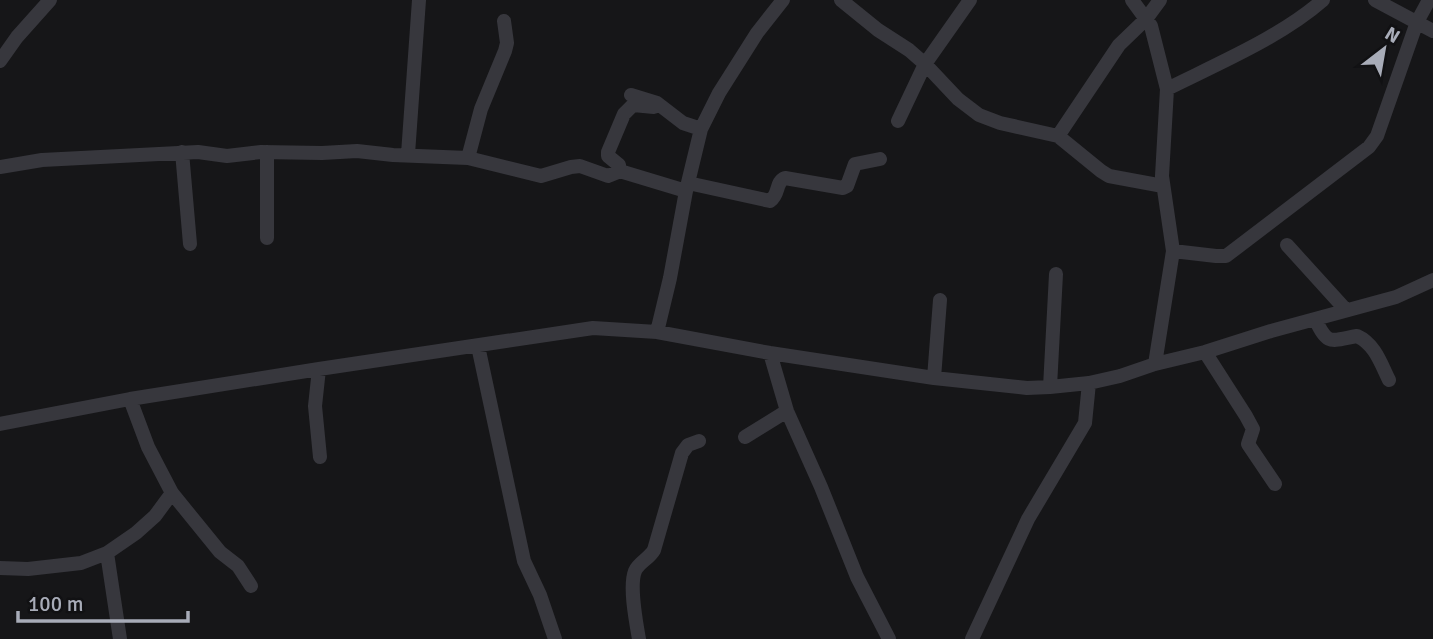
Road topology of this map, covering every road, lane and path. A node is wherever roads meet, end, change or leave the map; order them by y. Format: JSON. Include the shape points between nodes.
{"nodes":[{"id":1,"x":50,"y":0,"type":"edge"},
{"id":2,"x":419,"y":0,"type":"edge"},
{"id":3,"x":783,"y":0,"type":"edge"},
{"id":4,"x":841,"y":0,"type":"edge"},
{"id":5,"x":970,"y":0,"type":"edge"},
{"id":6,"x":1132,"y":0,"type":"edge"},
{"id":7,"x":1160,"y":0,"type":"edge"},
{"id":8,"x":1322,"y":0,"type":"edge"},
{"id":9,"x":1375,"y":0,"type":"edge"},
{"id":10,"x":1429,"y":0,"type":"edge"},
{"id":11,"x":1146,"y":19,"type":"junction"},
{"id":12,"x":504,"y":21,"type":"dead end"},
{"id":13,"x":1417,"y":22,"type":"junction"},
{"id":14,"x":1433,"y":31,"type":"edge"},
{"id":15,"x":0,"y":61,"type":"edge"},
{"id":16,"x":925,"y":64,"type":"junction"},
{"id":17,"x":1167,"y":89,"type":"junction"},
{"id":18,"x":631,"y":95,"type":"dead end"},
{"id":19,"x":657,"y":103,"type":"junction"},
{"id":20,"x":898,"y":121,"type":"dead end"},
{"id":21,"x":701,"y":129,"type":"junction"},
{"id":22,"x":1058,"y":136,"type":"junction"},
{"id":23,"x":182,"y":152,"type":"junction"},
{"id":24,"x":267,"y":152,"type":"junction"},
{"id":25,"x":408,"y":154,"type":"junction"},
{"id":26,"x":468,"y":158,"type":"junction"},
{"id":27,"x":880,"y":159,"type":"dead end"},
{"id":28,"x":0,"y":167,"type":"edge"},
{"id":29,"x":620,"y":172,"type":"junction"},
{"id":30,"x":1163,"y":186,"type":"junction"},
{"id":31,"x":687,"y":187,"type":"junction"},
{"id":32,"x":267,"y":238,"type":"dead end"},
{"id":33,"x":190,"y":244,"type":"dead end"},
{"id":34,"x":1287,"y":245,"type":"dead end"},
{"id":35,"x":1173,"y":251,"type":"junction"},
{"id":36,"x":1056,"y":274,"type":"dead end"},
{"id":37,"x":1433,"y":280,"type":"edge"},
{"id":38,"x":940,"y":300,"type":"dead end"},
{"id":39,"x":1346,"y":310,"type":"junction"},
{"id":40,"x":1315,"y":319,"type":"junction"},
{"id":41,"x":657,"y":332,"type":"junction"},
{"id":42,"x":478,"y":346,"type":"junction"},
{"id":43,"x":1205,"y":352,"type":"junction"},
{"id":44,"x":771,"y":353,"type":"junction"},
{"id":45,"x":1155,"y":364,"type":"junction"},
{"id":46,"x":318,"y":369,"type":"junction"},
{"id":47,"x":934,"y":378,"type":"junction"},
{"id":48,"x":1389,"y":380,"type":"dead end"},
{"id":49,"x":1089,"y":383,"type":"junction"},
{"id":50,"x":1050,"y":387,"type":"junction"},
{"id":51,"x":130,"y":399,"type":"junction"},
{"id":52,"x":787,"y":411,"type":"junction"},
{"id":53,"x":0,"y":424,"type":"edge"},
{"id":54,"x":745,"y":437,"type":"dead end"},
{"id":55,"x":699,"y":442,"type":"dead end"},
{"id":56,"x":320,"y":457,"type":"dead end"},
{"id":57,"x":1275,"y":484,"type":"dead end"},
{"id":58,"x":172,"y":493,"type":"junction"},
{"id":59,"x":107,"y":553,"type":"junction"},
{"id":60,"x":0,"y":568,"type":"edge"},
{"id":61,"x":251,"y":586,"type":"dead end"},
{"id":62,"x":120,"y":639,"type":"edge"},
{"id":63,"x":555,"y":639,"type":"edge"},
{"id":64,"x":639,"y":639,"type":"edge"},
{"id":65,"x":889,"y":639,"type":"edge"},
{"id":66,"x":972,"y":639,"type":"edge"}],
"edges":[{"from":1,"to":15,"type":"street"},
{"from":2,"to":25,"type":"street"},
{"from":3,"to":21,"type":"street","via":[[757,33]]},
{"from":4,"to":16,"type":"street"},
{"from":5,"to":16,"type":"street"},
{"from":6,"to":11,"type":"street"},
{"from":7,"to":11,"type":"street"},
{"from":8,"to":17,"type":"street","via":[[1257,43]]},
{"from":9,"to":13,"type":"street"},
{"from":10,"to":13,"type":"street"},
{"from":11,"to":17,"type":"street"},
{"from":11,"to":22,"type":"street","via":[[1119,46]]},
{"from":12,"to":26,"type":"street","via":[[505,51],[481,108]]},
{"from":13,"to":14,"type":"street"},
{"from":13,"to":35,"type":"street","via":[[1370,147],[1226,256]]},
{"from":16,"to":20,"type":"street"},
{"from":16,"to":22,"type":"street","via":[[979,115]]},
{"from":17,"to":30,"type":"street"},
{"from":18,"to":19,"type":"street"},
{"from":19,"to":21,"type":"street"},
{"from":19,"to":29,"type":"street","via":[[651,108],[632,105],[624,114],[608,152]]},
{"from":21,"to":31,"type":"street"},
{"from":22,"to":30,"type":"street","via":[[1105,174]]},
{"from":23,"to":24,"type":"street","via":[[227,156]]},
{"from":23,"to":28,"type":"street","via":[[42,160]]},
{"from":23,"to":33,"type":"street"},
{"from":24,"to":25,"type":"street"},
{"from":24,"to":32,"type":"street"},
{"from":25,"to":26,"type":"street"},
{"from":26,"to":29,"type":"street","via":[[541,176],[580,166],[604,175]]},
{"from":27,"to":31,"type":"street","via":[[855,164],[848,186],[843,188],[782,179],[770,201]]},
{"from":29,"to":31,"type":"street"},
{"from":30,"to":35,"type":"street"},
{"from":31,"to":41,"type":"street"},
{"from":34,"to":39,"type":"street"},
{"from":35,"to":45,"type":"street"},
{"from":36,"to":50,"type":"street"},
{"from":37,"to":39,"type":"street"},
{"from":38,"to":47,"type":"street"},
{"from":39,"to":40,"type":"street"},
{"from":40,"to":43,"type":"street"},
{"from":40,"to":48,"type":"street","via":[[1326,338],[1364,339],[1373,347]]},
{"from":41,"to":42,"type":"street","via":[[593,328]]},
{"from":41,"to":44,"type":"street"},
{"from":42,"to":46,"type":"street"},
{"from":42,"to":63,"type":"street","via":[[524,561]]},
{"from":43,"to":45,"type":"street"},
{"from":43,"to":57,"type":"street","via":[[1246,415],[1253,429],[1248,444]]},
{"from":44,"to":47,"type":"street"},
{"from":44,"to":52,"type":"street"},
{"from":45,"to":49,"type":"street"},
{"from":46,"to":51,"type":"street"},
{"from":46,"to":56,"type":"street","via":[[315,406]]},
{"from":47,"to":50,"type":"street"},
{"from":49,"to":50,"type":"street"},
{"from":49,"to":66,"type":"street","via":[[1086,423],[1028,519]]},
{"from":51,"to":53,"type":"street"},
{"from":51,"to":58,"type":"street"},
{"from":52,"to":54,"type":"street"},
{"from":52,"to":65,"type":"street","via":[[857,577]]},
{"from":55,"to":64,"type":"street","via":[[682,453],[654,550],[634,574]]},
{"from":58,"to":59,"type":"street","via":[[155,516]]},
{"from":58,"to":61,"type":"street"},
{"from":59,"to":60,"type":"street","via":[[81,563]]},
{"from":59,"to":62,"type":"street"}]}
